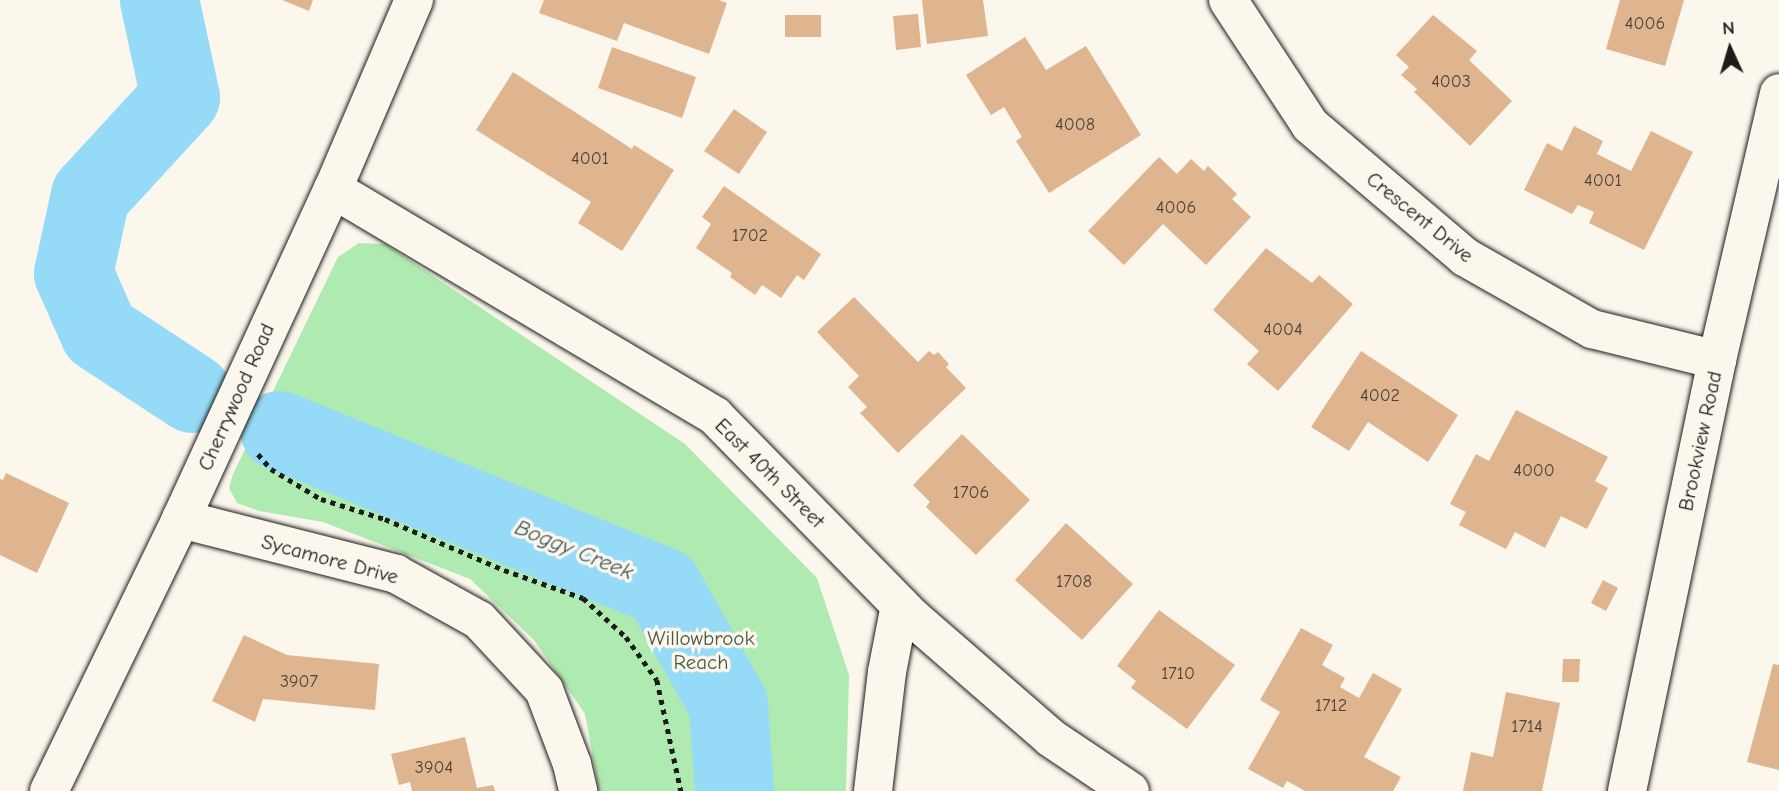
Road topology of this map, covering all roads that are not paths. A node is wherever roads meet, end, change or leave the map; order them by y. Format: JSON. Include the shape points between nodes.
{"nodes":[{"id":1,"x":414,"y":0,"type":"edge"},
{"id":2,"x":1228,"y":0,"type":"edge"},
{"id":3,"x":1779,"y":93,"type":"edge"},
{"id":4,"x":332,"y":189,"type":"junction"},
{"id":5,"x":1717,"y":360,"type":"junction"},
{"id":6,"x":181,"y":519,"type":"junction"},
{"id":7,"x":900,"y":605,"type":"junction"},
{"id":8,"x":49,"y":791,"type":"edge"},
{"id":9,"x":578,"y":791,"type":"edge"},
{"id":10,"x":873,"y":791,"type":"edge"},
{"id":11,"x":1130,"y":791,"type":"edge"},
{"id":12,"x":1627,"y":791,"type":"edge"}],
"edges":[{"from":1,"to":4,"type":"street","name":"Cherrywood Road"},
{"from":2,"to":5,"type":"street","name":"Crescent Drive","via":[[1310,125],[1465,257],[1592,329]]},
{"from":3,"to":5,"type":"street","name":"Brookview Road"},
{"from":4,"to":6,"type":"street","name":"Cherrywood Road"},
{"from":4,"to":7,"type":"street","name":"East 40th Street","via":[[715,416]]},
{"from":5,"to":12,"type":"street","name":"Brookview Road"},
{"from":6,"to":8,"type":"street","name":"Cherrywood Road"},
{"from":6,"to":9,"type":"street","name":"Sycamore Drive","via":[[396,574],[479,620],[544,690]]},
{"from":7,"to":10,"type":"street"},
{"from":7,"to":11,"type":"street","name":"East 40th Street","via":[[1051,737]]}]}
